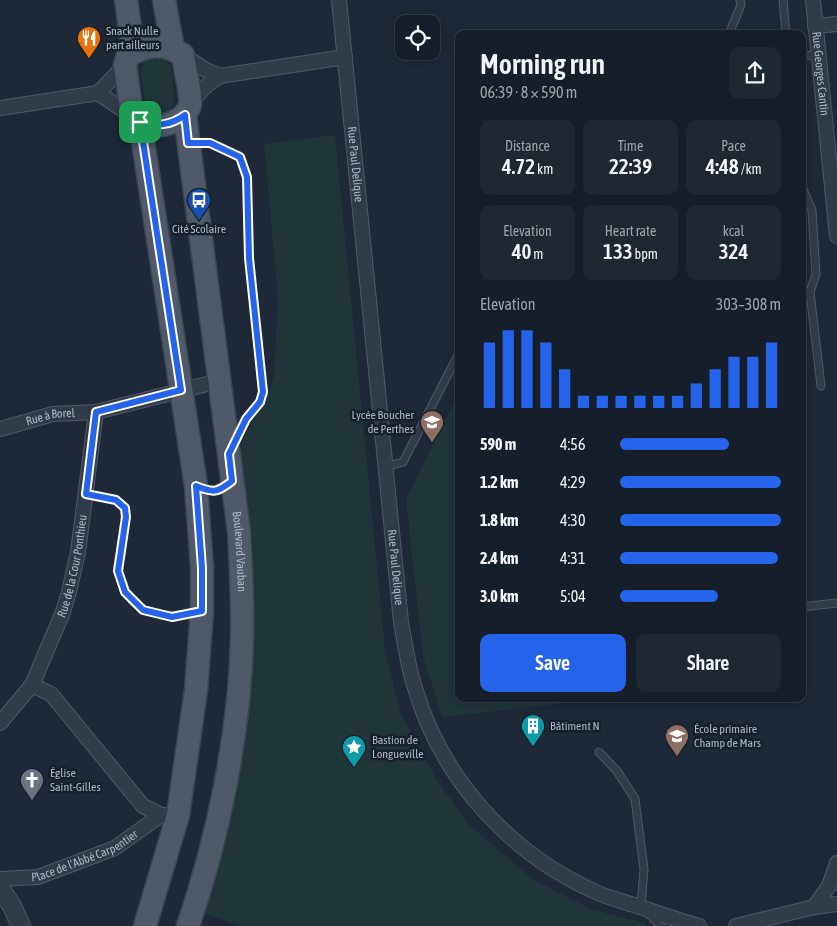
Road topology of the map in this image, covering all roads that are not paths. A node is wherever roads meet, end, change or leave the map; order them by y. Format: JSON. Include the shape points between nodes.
{"nodes":[{"id":1,"x":126,"y":0,"type":"edge"},
{"id":2,"x":164,"y":0,"type":"edge"},
{"id":3,"x":339,"y":0,"type":"edge"},
{"id":4,"x":740,"y":0,"type":"edge"},
{"id":5,"x":783,"y":0,"type":"edge"},
{"id":6,"x":813,"y":0,"type":"edge"},
{"id":7,"x":837,"y":24,"type":"edge"},
{"id":8,"x":816,"y":26,"type":"junction"},
{"id":9,"x":731,"y":30,"type":"edge"},
{"id":10,"x":786,"y":30,"type":"edge"},
{"id":11,"x":178,"y":52,"type":"junction"},
{"id":12,"x":806,"y":55,"type":"edge"},
{"id":13,"x":818,"y":56,"type":"junction"},
{"id":14,"x":345,"y":57,"type":"junction"},
{"id":15,"x":127,"y":60,"type":"junction"},
{"id":16,"x":220,"y":76,"type":"junction"},
{"id":17,"x":98,"y":93,"type":"junction"},
{"id":18,"x":0,"y":108,"type":"edge"},
{"id":19,"x":188,"y":110,"type":"junction"},
{"id":20,"x":136,"y":119,"type":"junction"},
{"id":21,"x":188,"y":143,"type":"junction"},
{"id":22,"x":834,"y":178,"type":"edge"},
{"id":23,"x":806,"y":196,"type":"edge"},
{"id":24,"x":837,"y":236,"type":"edge"},
{"id":25,"x":806,"y":293,"type":"edge"},
{"id":26,"x":455,"y":362,"type":"edge"},
{"id":27,"x":455,"y":372,"type":"edge"},
{"id":28,"x":449,"y":373,"type":"junction"},
{"id":29,"x":220,"y":381,"type":"junction"},
{"id":30,"x":821,"y":386,"type":"dead end"},
{"id":31,"x":181,"y":390,"type":"junction"},
{"id":32,"x":96,"y":412,"type":"junction"},
{"id":33,"x":0,"y":429,"type":"edge"},
{"id":34,"x":229,"y":454,"type":"junction"},
{"id":35,"x":385,"y":468,"type":"junction"},
{"id":36,"x":232,"y":481,"type":"junction"},
{"id":37,"x":196,"y":486,"type":"junction"},
{"id":38,"x":86,"y":494,"type":"junction"},
{"id":39,"x":837,"y":603,"type":"edge"},
{"id":40,"x":806,"y":607,"type":"edge"},
{"id":41,"x":202,"y":611,"type":"junction"},
{"id":42,"x":32,"y":685,"type":"junction"},
{"id":43,"x":0,"y":723,"type":"edge"},
{"id":44,"x":599,"y":752,"type":"dead end"},
{"id":45,"x":169,"y":815,"type":"junction"},
{"id":46,"x":837,"y":863,"type":"edge"},
{"id":47,"x":0,"y":879,"type":"edge"},
{"id":48,"x":0,"y":888,"type":"edge"},
{"id":49,"x":837,"y":904,"type":"edge"},
{"id":50,"x":0,"y":905,"type":"edge"},
{"id":51,"x":640,"y":907,"type":"junction"},
{"id":52,"x":814,"y":907,"type":"junction"},
{"id":53,"x":658,"y":919,"type":"edge"},
{"id":54,"x":145,"y":925,"type":"edge"},
{"id":55,"x":7,"y":926,"type":"edge"},
{"id":56,"x":21,"y":926,"type":"edge"},
{"id":57,"x":188,"y":926,"type":"edge"},
{"id":58,"x":670,"y":926,"type":"edge"},
{"id":59,"x":699,"y":926,"type":"edge"},
{"id":60,"x":736,"y":926,"type":"edge"}],
"edges":[{"from":1,"to":15,"type":"main road","via":[[132,42]]},
{"from":2,"to":11,"type":"main road"},
{"from":3,"to":14,"type":"street","name":"Rue Paul Delique"},
{"from":4,"to":9,"type":"lane","via":[[741,6]]},
{"from":5,"to":10,"type":"lane"},
{"from":6,"to":8,"type":"street","name":"Rue Georges Cantin"},
{"from":7,"to":8,"type":"street"},
{"from":8,"to":13,"type":"street","name":"Rue Georges Cantin"},
{"from":11,"to":15,"type":"main road","via":[[163,46],[149,46]]},
{"from":11,"to":16,"type":"street"},
{"from":11,"to":19,"type":"main road"},
{"from":12,"to":13,"type":"lane"},
{"from":13,"to":22,"type":"street","name":"Rue Georges Cantin"},
{"from":14,"to":16,"type":"street"},
{"from":14,"to":35,"type":"street","name":"Rue Paul Delique"},
{"from":15,"to":17,"type":"street"},
{"from":15,"to":20,"type":"main road"},
{"from":16,"to":19,"type":"street","via":[[197,94]]},
{"from":17,"to":18,"type":"street"},
{"from":17,"to":20,"type":"street"},
{"from":19,"to":20,"type":"main road","via":[[171,123],[162,125]]},
{"from":19,"to":21,"type":"main road","name":"Boulevard Vauban"},
{"from":20,"to":31,"type":"main road"},
{"from":21,"to":29,"type":"main road","name":"Boulevard Vauban"},
{"from":21,"to":34,"type":"lane","via":[[210,143],[240,157],[247,177],[249,258],[263,392]]},
{"from":22,"to":24,"type":"street","name":"Rue Georges Cantin"},
{"from":23,"to":25,"type":"lane","via":[[812,210],[816,274]]},
{"from":25,"to":30,"type":"lane"},
{"from":26,"to":28,"type":"lane"},
{"from":27,"to":28,"type":"lane"},
{"from":28,"to":35,"type":"lane","via":[[404,462]]},
{"from":29,"to":31,"type":"street","name":"Rue à Borel"},
{"from":29,"to":34,"type":"main road","name":"Boulevard Vauban"},
{"from":31,"to":32,"type":"street","name":"Rue à Borel"},
{"from":31,"to":37,"type":"main road"},
{"from":32,"to":33,"type":"street","name":"Rue à Borel","via":[[53,414]]},
{"from":32,"to":38,"type":"street","name":"Rue de la Cour Ponthieu"},
{"from":34,"to":36,"type":"main road","name":"Boulevard Vauban"},
{"from":35,"to":51,"type":"street","name":"Rue Paul Delique","via":[[407,658],[417,696],[437,744],[473,799],[523,848],[578,884]]},
{"from":36,"to":37,"type":"lane","via":[[220,490],[210,492]]},
{"from":36,"to":57,"type":"main road","name":"Boulevard Vauban","via":[[242,582],[238,688],[221,804]]},
{"from":37,"to":41,"type":"main road"},
{"from":38,"to":41,"type":"lane","via":[[116,500],[125,508],[118,571],[125,592],[143,610],[172,617]]},
{"from":38,"to":42,"type":"street","name":"Rue de la Cour Ponthieu","via":[[69,592]]},
{"from":39,"to":40,"type":"lane"},
{"from":41,"to":45,"type":"main road","via":[[196,690]]},
{"from":42,"to":43,"type":"street"},
{"from":42,"to":45,"type":"street","via":[[51,694],[143,806]]},
{"from":44,"to":51,"type":"lane","via":[[617,771],[635,799],[644,869]]},
{"from":45,"to":47,"type":"street","name":"Place de l'Abbé Carpentier","via":[[115,848],[38,877]]},
{"from":45,"to":54,"type":"main road"},
{"from":46,"to":52,"type":"street","via":[[828,886]]},
{"from":48,"to":56,"type":"street"},
{"from":49,"to":52,"type":"street"},
{"from":50,"to":55,"type":"street"},
{"from":51,"to":53,"type":"street","name":"Rue Paul Delique"},
{"from":52,"to":60,"type":"street"},
{"from":53,"to":58,"type":"street"},
{"from":53,"to":59,"type":"street","name":"Rue Paul Delique"}]}
